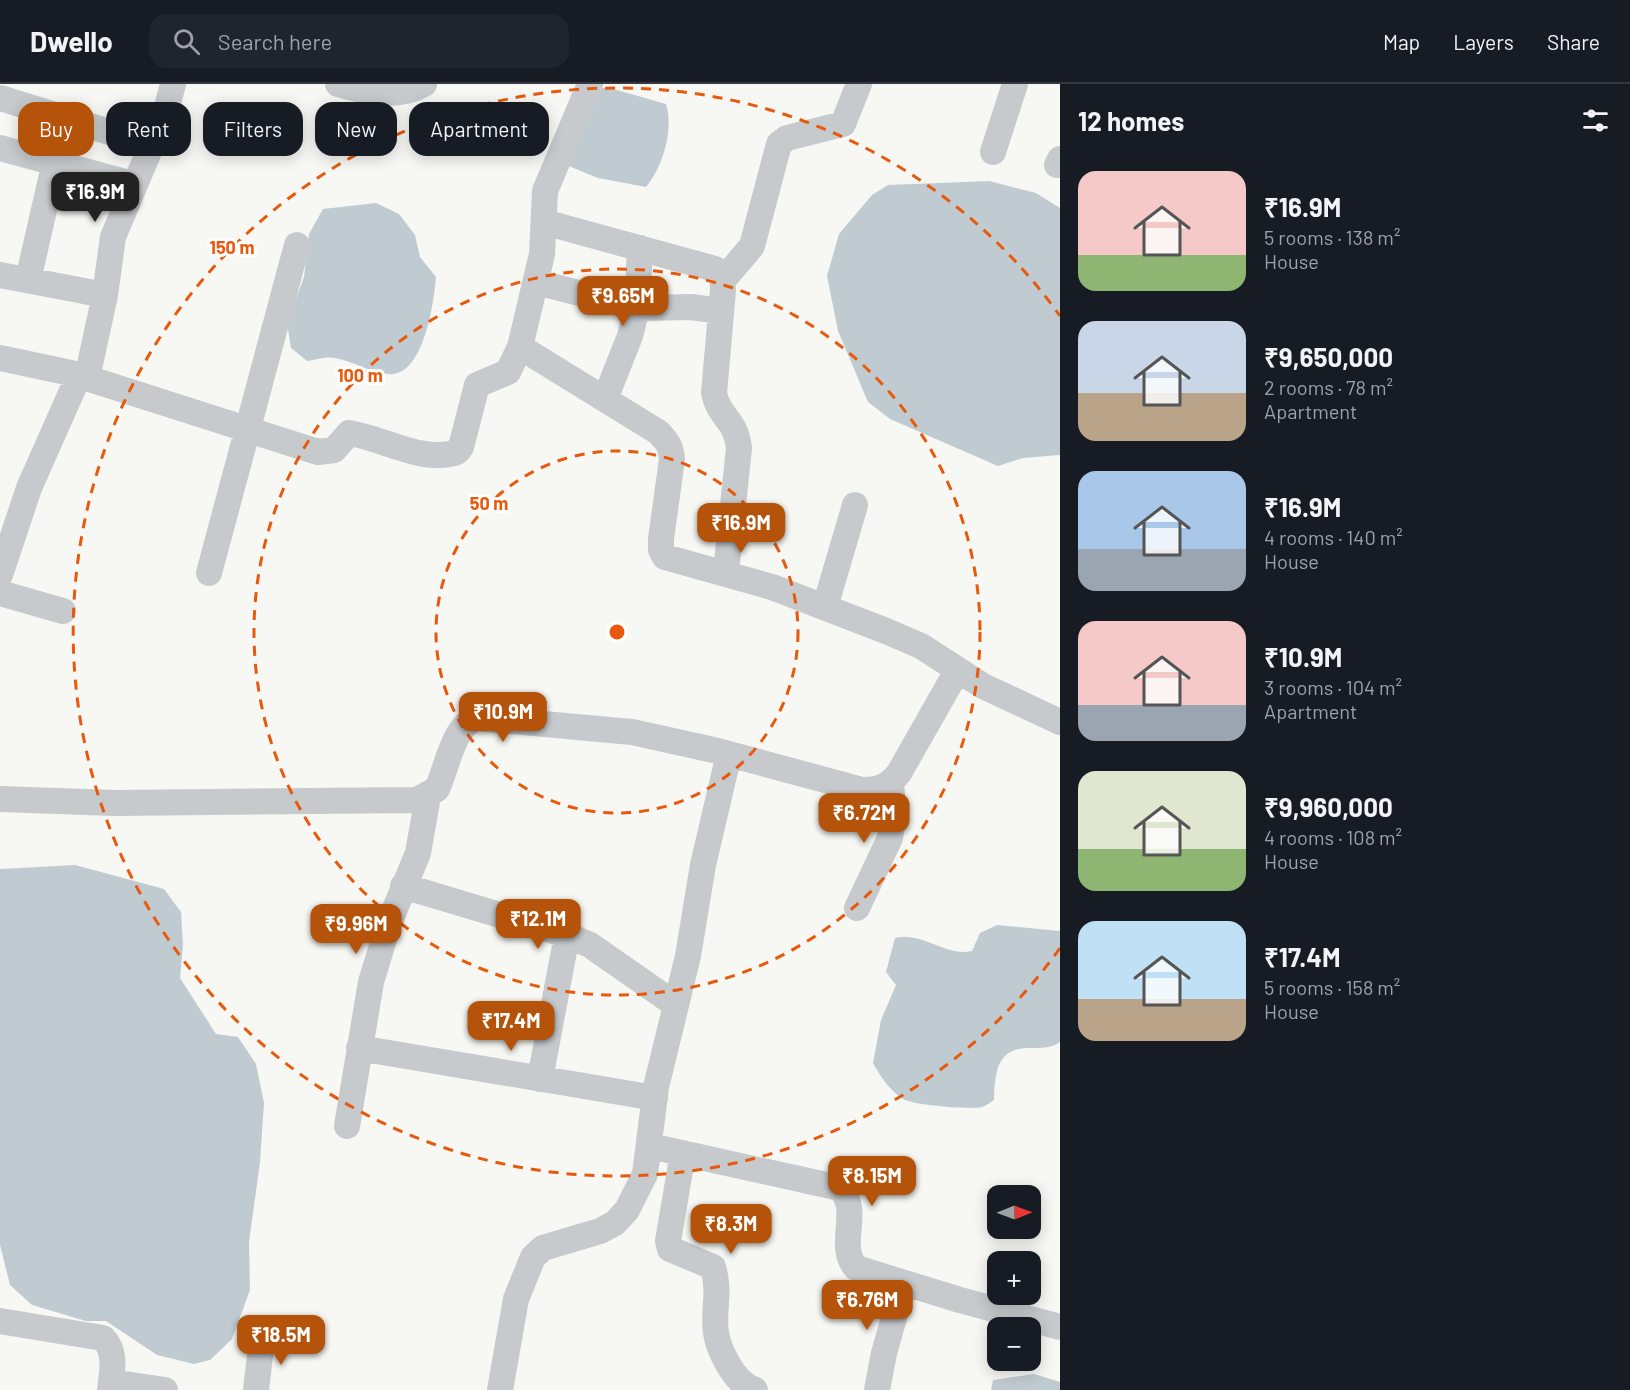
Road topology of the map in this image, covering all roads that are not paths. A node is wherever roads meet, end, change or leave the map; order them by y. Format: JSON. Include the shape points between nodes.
{"nodes":[{"id":1,"x":173,"y":84,"type":"edge"},
{"id":2,"x":338,"y":84,"type":"edge"},
{"id":3,"x":424,"y":84,"type":"edge"},
{"id":4,"x":590,"y":84,"type":"edge"},
{"id":5,"x":859,"y":84,"type":"edge"},
{"id":6,"x":1015,"y":84,"type":"edge"},
{"id":7,"x":372,"y":88,"type":"edge"},
{"id":8,"x":0,"y":98,"type":"edge"},
{"id":9,"x":168,"y":102,"type":"edge"},
{"id":10,"x":18,"y":104,"type":"edge"},
{"id":11,"x":0,"y":148,"type":"edge"},
{"id":12,"x":993,"y":152,"type":"dead end"},
{"id":13,"x":56,"y":156,"type":"edge"},
{"id":14,"x":146,"y":156,"type":"edge"},
{"id":15,"x":54,"y":162,"type":"junction"},
{"id":16,"x":133,"y":184,"type":"junction"},
{"id":17,"x":544,"y":222,"type":"junction"},
{"id":18,"x":297,"y":245,"type":"dead end"},
{"id":19,"x":640,"y":248,"type":"junction"},
{"id":20,"x":0,"y":275,"type":"edge"},
{"id":21,"x":724,"y":279,"type":"junction"},
{"id":22,"x":28,"y":280,"type":"junction"},
{"id":23,"x":536,"y":282,"type":"junction"},
{"id":24,"x":105,"y":295,"type":"junction"},
{"id":25,"x":637,"y":308,"type":"junction"},
{"id":26,"x":721,"y":311,"type":"junction"},
{"id":27,"x":520,"y":347,"type":"junction"},
{"id":28,"x":0,"y":358,"type":"edge"},
{"id":29,"x":83,"y":377,"type":"junction"},
{"id":30,"x":605,"y":399,"type":"junction"},
{"id":31,"x":248,"y":431,"type":"junction"},
{"id":32,"x":855,"y":505,"type":"dead end"},
{"id":33,"x":726,"y":572,"type":"junction"},
{"id":34,"x":209,"y":573,"type":"dead end"},
{"id":35,"x":0,"y":575,"type":"edge"},
{"id":36,"x":0,"y":593,"type":"edge"},
{"id":37,"x":825,"y":607,"type":"junction"},
{"id":38,"x":63,"y":611,"type":"dead end"},
{"id":39,"x":957,"y":671,"type":"junction"},
{"id":40,"x":1060,"y":722,"type":"edge"},
{"id":41,"x":729,"y":754,"type":"junction"},
{"id":42,"x":891,"y":783,"type":"junction"},
{"id":43,"x":428,"y":796,"type":"junction"},
{"id":44,"x":0,"y":799,"type":"edge"},
{"id":45,"x":404,"y":886,"type":"junction"},
{"id":46,"x":857,"y":908,"type":"dead end"},
{"id":47,"x":567,"y":935,"type":"junction"},
{"id":48,"x":676,"y":1005,"type":"junction"},
{"id":49,"x":359,"y":1048,"type":"junction"},
{"id":50,"x":540,"y":1079,"type":"junction"},
{"id":51,"x":655,"y":1098,"type":"junction"},
{"id":52,"x":347,"y":1126,"type":"dead end"},
{"id":53,"x":650,"y":1146,"type":"junction"},
{"id":54,"x":683,"y":1153,"type":"junction"},
{"id":55,"x":903,"y":1283,"type":"junction"},
{"id":56,"x":0,"y":1321,"type":"edge"},
{"id":57,"x":1060,"y":1327,"type":"edge"},
{"id":58,"x":262,"y":1338,"type":"dead end"},
{"id":59,"x":111,"y":1386,"type":"edge"},
{"id":60,"x":165,"y":1390,"type":"edge"},
{"id":61,"x":256,"y":1390,"type":"edge"},
{"id":62,"x":500,"y":1390,"type":"edge"},
{"id":63,"x":754,"y":1390,"type":"edge"},
{"id":64,"x":877,"y":1390,"type":"edge"}],
"edges":[{"from":1,"to":9,"type":"street"},
{"from":2,"to":7,"type":"street"},
{"from":3,"to":7,"type":"street","via":[[401,92]]},
{"from":4,"to":17,"type":"street","via":[[545,191]]},
{"from":5,"to":21,"type":"street","via":[[843,124],[787,138],[779,144],[753,246]]},
{"from":6,"to":12,"type":"street"},
{"from":8,"to":10,"type":"street"},
{"from":11,"to":15,"type":"street"},
{"from":13,"to":15,"type":"street"},
{"from":14,"to":16,"type":"street"},
{"from":15,"to":16,"type":"street"},
{"from":15,"to":22,"type":"street"},
{"from":16,"to":24,"type":"street","via":[[113,237]]},
{"from":17,"to":19,"type":"street"},
{"from":17,"to":23,"type":"street"},
{"from":18,"to":31,"type":"street"},
{"from":19,"to":21,"type":"street","via":[[715,269]]},
{"from":19,"to":25,"type":"street"},
{"from":20,"to":22,"type":"street"},
{"from":21,"to":26,"type":"street"},
{"from":22,"to":24,"type":"street"},
{"from":23,"to":25,"type":"street"},
{"from":23,"to":27,"type":"street"},
{"from":24,"to":29,"type":"street"},
{"from":25,"to":26,"type":"street"},
{"from":25,"to":30,"type":"street"},
{"from":26,"to":33,"type":"street","via":[[714,393],[716,404],[737,432],[739,448]]},
{"from":27,"to":30,"type":"street"},
{"from":27,"to":31,"type":"street","via":[[508,372],[477,385],[461,447],[452,453],[416,451],[349,433],[334,450],[324,453]]},
{"from":28,"to":29,"type":"street"},
{"from":29,"to":31,"type":"street"},
{"from":29,"to":35,"type":"street","via":[[29,488]]},
{"from":30,"to":33,"type":"street","via":[[658,432],[671,447],[661,539],[665,556]]},
{"from":31,"to":34,"type":"street"},
{"from":32,"to":37,"type":"street"},
{"from":33,"to":37,"type":"street"},
{"from":36,"to":38,"type":"street"},
{"from":37,"to":39,"type":"street","via":[[921,646]]},
{"from":39,"to":40,"type":"street"},
{"from":39,"to":42,"type":"street"},
{"from":41,"to":42,"type":"street","via":[[862,790],[879,790]]},
{"from":41,"to":43,"type":"street","via":[[632,732],[477,718],[467,721],[459,732],[437,789]]},
{"from":41,"to":48,"type":"street"},
{"from":42,"to":46,"type":"street","via":[[894,813],[890,838]]},
{"from":43,"to":44,"type":"street","via":[[399,801],[115,803]]},
{"from":43,"to":45,"type":"street","via":[[418,853]]},
{"from":45,"to":47,"type":"street"},
{"from":45,"to":49,"type":"street","via":[[371,982]]},
{"from":47,"to":48,"type":"street","via":[[590,945]]},
{"from":47,"to":50,"type":"street"},
{"from":48,"to":51,"type":"street"},
{"from":49,"to":50,"type":"street"},
{"from":49,"to":52,"type":"street"},
{"from":50,"to":51,"type":"street"},
{"from":51,"to":53,"type":"street"},
{"from":53,"to":54,"type":"street"},
{"from":53,"to":62,"type":"street","via":[[637,1192],[615,1222],[600,1231],[543,1248],[530,1262],[516,1299]]},
{"from":54,"to":55,"type":"street","via":[[840,1188],[850,1205],[850,1260],[856,1268]]},
{"from":54,"to":63,"type":"street","via":[[668,1241],[670,1249],[713,1267],[715,1339],[733,1373]]},
{"from":55,"to":57,"type":"street"},
{"from":55,"to":64,"type":"street"},
{"from":56,"to":59,"type":"street","via":[[103,1338],[110,1345]]},
{"from":58,"to":61,"type":"street"},
{"from":59,"to":60,"type":"street"}]}
